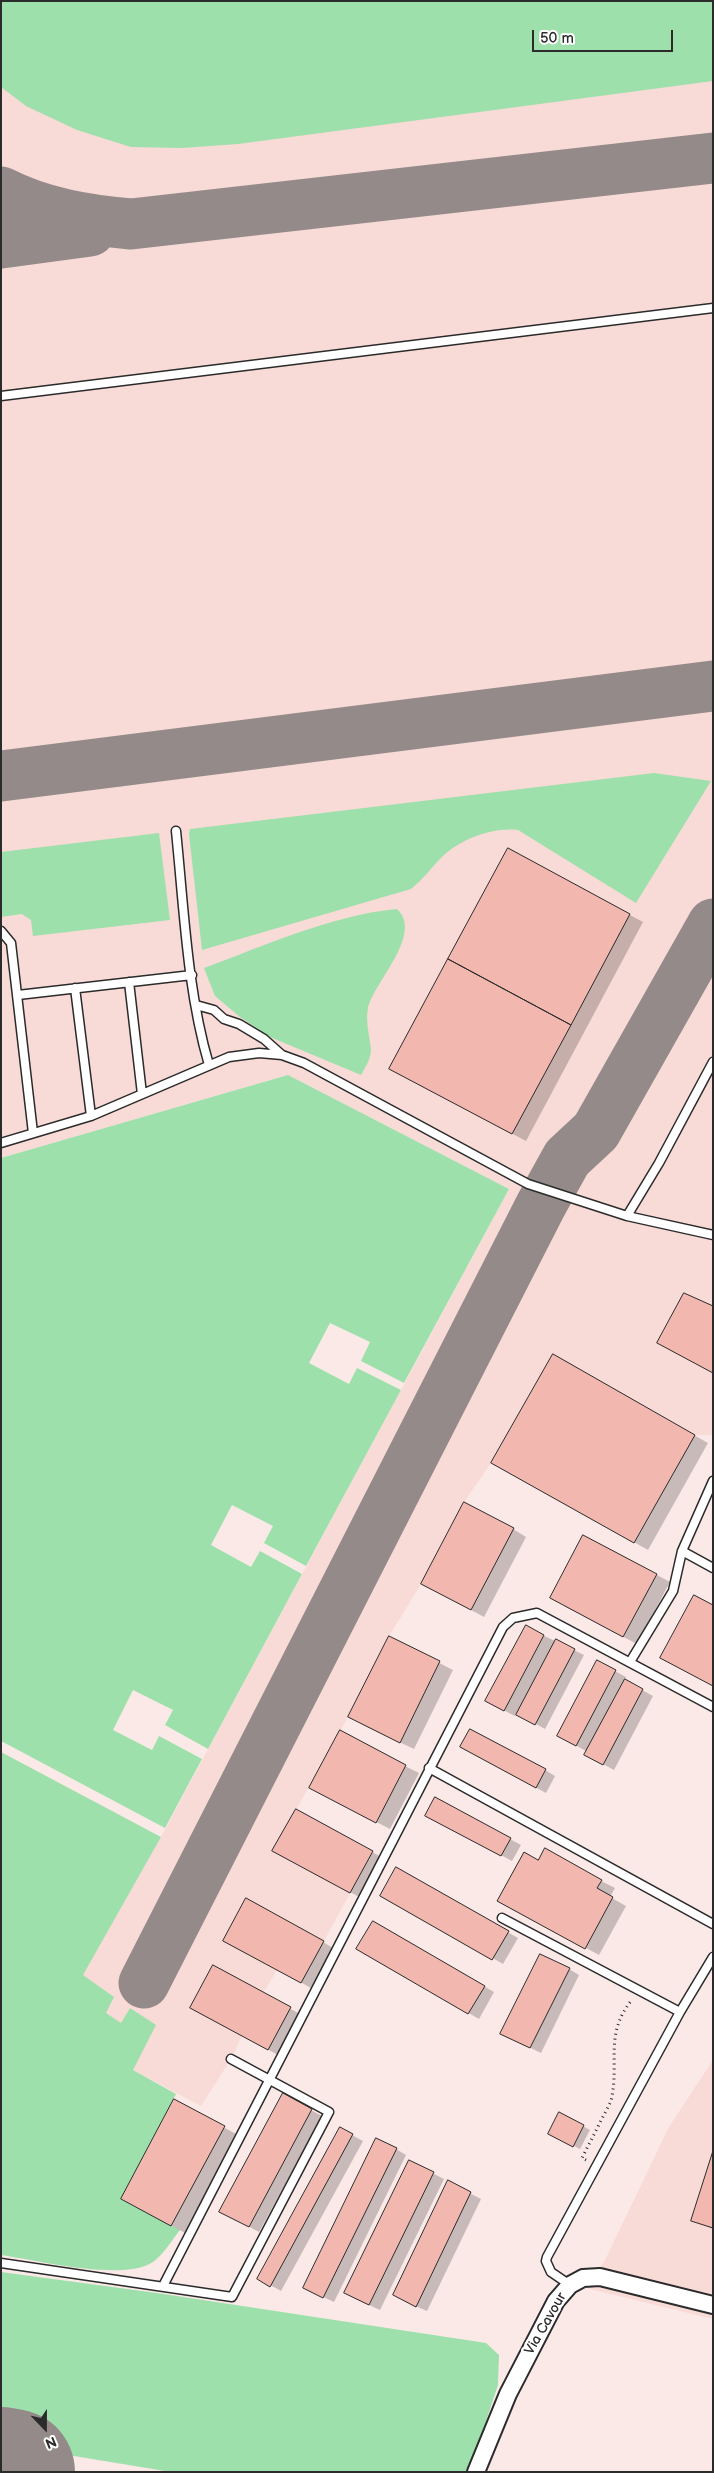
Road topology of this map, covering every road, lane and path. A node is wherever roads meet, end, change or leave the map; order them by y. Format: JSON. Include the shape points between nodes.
{"nodes":[{"id":1,"x":713,"y":308,"type":"edge"},
{"id":2,"x":1,"y":396,"type":"edge"},
{"id":3,"x":176,"y":831,"type":"dead end"},
{"id":4,"x":1,"y":930,"type":"edge"},
{"id":5,"x":192,"y":976,"type":"junction"},
{"id":6,"x":128,"y":982,"type":"junction"},
{"id":7,"x":75,"y":988,"type":"junction"},
{"id":8,"x":18,"y":995,"type":"junction"},
{"id":9,"x":196,"y":1005,"type":"junction"},
{"id":10,"x":282,"y":1054,"type":"junction"},
{"id":11,"x":713,"y":1062,"type":"edge"},
{"id":12,"x":209,"y":1065,"type":"junction"},
{"id":13,"x":142,"y":1094,"type":"junction"},
{"id":14,"x":91,"y":1116,"type":"junction"},
{"id":15,"x":34,"y":1133,"type":"junction"},
{"id":16,"x":1,"y":1143,"type":"edge"},
{"id":17,"x":627,"y":1216,"type":"junction"},
{"id":18,"x":713,"y":1235,"type":"edge"},
{"id":19,"x":713,"y":1481,"type":"edge"},
{"id":20,"x":682,"y":1551,"type":"junction"},
{"id":21,"x":713,"y":1568,"type":"edge"},
{"id":22,"x":630,"y":1662,"type":"junction"},
{"id":23,"x":713,"y":1707,"type":"edge"},
{"id":24,"x":429,"y":1768,"type":"junction"},
{"id":25,"x":502,"y":1918,"type":"dead end"},
{"id":26,"x":713,"y":1924,"type":"edge"},
{"id":27,"x":713,"y":1957,"type":"edge"},
{"id":28,"x":634,"y":1998,"type":"dead end"},
{"id":29,"x":680,"y":2012,"type":"junction"},
{"id":30,"x":232,"y":2059,"type":"dead end"},
{"id":31,"x":269,"y":2080,"type":"junction"},
{"id":32,"x":596,"y":2165,"type":"junction"},
{"id":33,"x":1,"y":2263,"type":"edge"},
{"id":34,"x":570,"y":2285,"type":"junction"},
{"id":35,"x":163,"y":2286,"type":"junction"},
{"id":36,"x":713,"y":2305,"type":"edge"},
{"id":37,"x":476,"y":2472,"type":"edge"}],
"edges":[{"from":1,"to":2,"type":"lane"},
{"from":3,"to":5,"type":"lane"},
{"from":4,"to":8,"type":"lane","via":[[11,943]]},
{"from":5,"to":6,"type":"lane"},
{"from":5,"to":9,"type":"lane"},
{"from":6,"to":7,"type":"lane"},
{"from":6,"to":13,"type":"lane"},
{"from":7,"to":8,"type":"lane"},
{"from":7,"to":14,"type":"lane"},
{"from":8,"to":15,"type":"lane"},
{"from":9,"to":10,"type":"lane","via":[[214,1010],[224,1019],[239,1024]]},
{"from":9,"to":12,"type":"lane"},
{"from":10,"to":12,"type":"lane","via":[[241,1055]]},
{"from":10,"to":17,"type":"lane","via":[[304,1062],[528,1184]]},
{"from":11,"to":17,"type":"lane"},
{"from":12,"to":13,"type":"lane"},
{"from":13,"to":14,"type":"lane"},
{"from":14,"to":15,"type":"lane"},
{"from":15,"to":16,"type":"lane"},
{"from":17,"to":18,"type":"lane"},
{"from":19,"to":20,"type":"lane"},
{"from":20,"to":21,"type":"lane"},
{"from":20,"to":22,"type":"lane","via":[[673,1591]]},
{"from":22,"to":23,"type":"lane"},
{"from":22,"to":24,"type":"lane","via":[[538,1613],[513,1618],[504,1627]]},
{"from":24,"to":26,"type":"lane"},
{"from":24,"to":31,"type":"lane"},
{"from":25,"to":29,"type":"lane"},
{"from":27,"to":29,"type":"lane"},
{"from":28,"to":32,"type":"path","via":[[618,2020],[614,2033],[615,2079],[611,2101],[582,2158]]},
{"from":29,"to":32,"type":"lane"},
{"from":30,"to":31,"type":"lane"},
{"from":31,"to":35,"type":"lane"},
{"from":31,"to":35,"type":"lane","via":[[329,2112],[232,2297]]},
{"from":32,"to":34,"type":"lane","via":[[546,2261],[551,2272]]},
{"from":33,"to":35,"type":"lane"},
{"from":34,"to":36,"type":"street","name":"Via Cavour","via":[[582,2278],[600,2277]]},
{"from":34,"to":37,"type":"street","name":"Via Cavour","via":[[556,2301],[508,2394]]}]}
